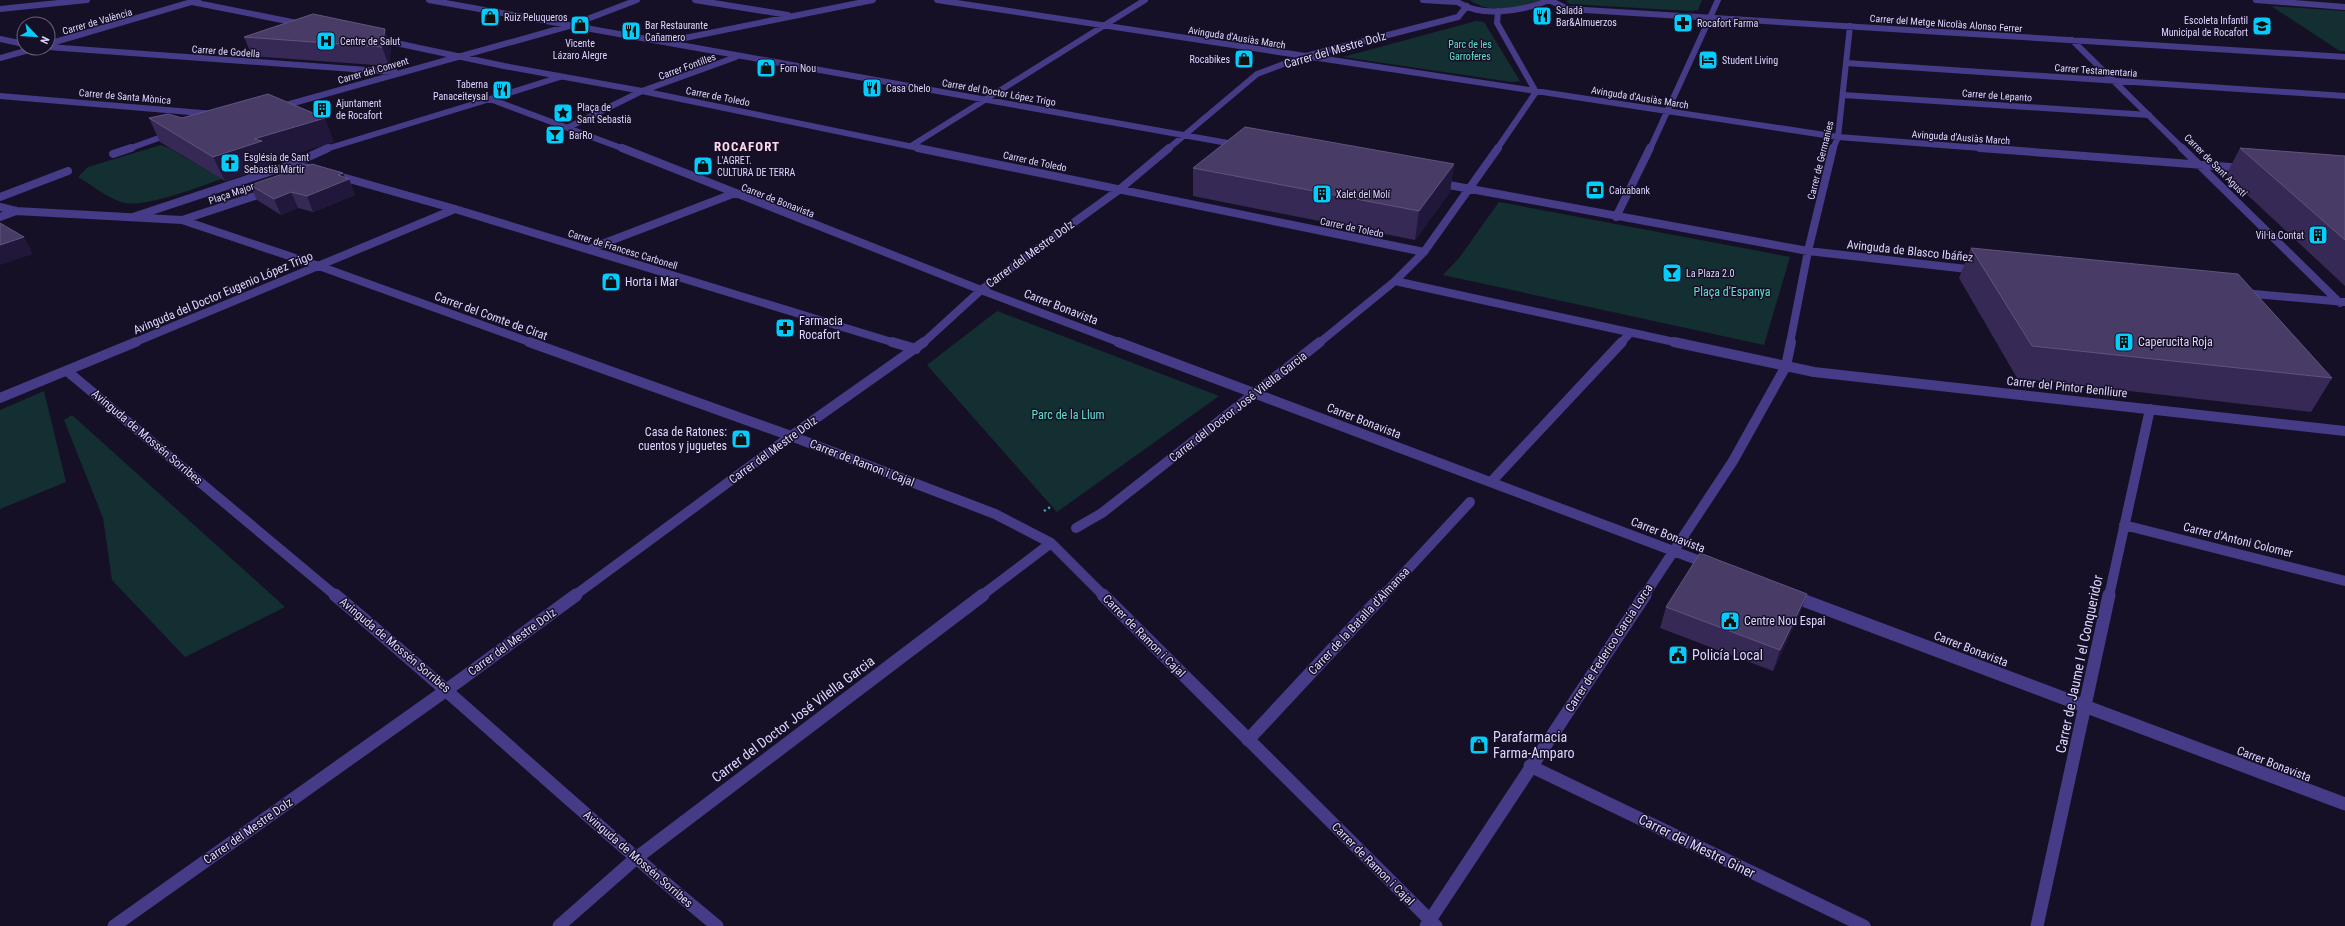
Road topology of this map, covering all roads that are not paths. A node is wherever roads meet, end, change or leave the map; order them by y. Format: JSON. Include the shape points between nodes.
{"nodes":[{"id":1,"x":87,"y":0,"type":"edge"},
{"id":2,"x":429,"y":0,"type":"edge"},
{"id":3,"x":637,"y":0,"type":"edge"},
{"id":4,"x":695,"y":0,"type":"edge"},
{"id":5,"x":874,"y":0,"type":"edge"},
{"id":6,"x":937,"y":0,"type":"edge"},
{"id":7,"x":1145,"y":0,"type":"edge"},
{"id":8,"x":1423,"y":0,"type":"edge"},
{"id":9,"x":1549,"y":0,"type":"edge"},
{"id":10,"x":1718,"y":0,"type":"edge"},
{"id":11,"x":2256,"y":0,"type":"edge"},
{"id":12,"x":195,"y":1,"type":"edge"},
{"id":13,"x":1455,"y":1,"type":"edge"},
{"id":14,"x":1467,"y":6,"type":"junction"},
{"id":15,"x":2345,"y":6,"type":"edge"},
{"id":16,"x":0,"y":9,"type":"edge"},
{"id":17,"x":1498,"y":11,"type":"junction"},
{"id":18,"x":796,"y":16,"type":"junction"},
{"id":19,"x":1709,"y":18,"type":"junction"},
{"id":20,"x":307,"y":25,"type":"edge"},
{"id":21,"x":569,"y":26,"type":"junction"},
{"id":22,"x":1104,"y":26,"type":"junction"},
{"id":23,"x":1850,"y":26,"type":"junction"},
{"id":24,"x":366,"y":37,"type":"edge"},
{"id":25,"x":0,"y":39,"type":"edge"},
{"id":26,"x":2072,"y":40,"type":"junction"},
{"id":27,"x":16,"y":42,"type":"edge"},
{"id":28,"x":659,"y":43,"type":"junction"},
{"id":29,"x":56,"y":44,"type":"edge"},
{"id":30,"x":56,"y":47,"type":"edge"},
{"id":31,"x":16,"y":54,"type":"edge"},
{"id":32,"x":458,"y":57,"type":"junction"},
{"id":33,"x":738,"y":57,"type":"junction"},
{"id":34,"x":1302,"y":57,"type":"junction"},
{"id":35,"x":2345,"y":57,"type":"edge"},
{"id":36,"x":0,"y":58,"type":"edge"},
{"id":37,"x":1846,"y":64,"type":"junction"},
{"id":38,"x":402,"y":72,"type":"junction"},
{"id":39,"x":560,"y":77,"type":"junction"},
{"id":40,"x":2114,"y":80,"type":"junction"},
{"id":41,"x":642,"y":91,"type":"junction"},
{"id":42,"x":1536,"y":92,"type":"junction"},
{"id":43,"x":1843,"y":95,"type":"junction"},
{"id":44,"x":0,"y":96,"type":"edge"},
{"id":45,"x":2345,"y":96,"type":"edge"},
{"id":46,"x":14,"y":97,"type":"junction"},
{"id":47,"x":490,"y":99,"type":"junction"},
{"id":48,"x":987,"y":100,"type":"junction"},
{"id":49,"x":0,"y":103,"type":"edge"},
{"id":50,"x":271,"y":110,"type":"edge"},
{"id":51,"x":1668,"y":112,"type":"junction"},
{"id":52,"x":225,"y":114,"type":"edge"},
{"id":53,"x":2149,"y":115,"type":"junction"},
{"id":54,"x":568,"y":127,"type":"junction"},
{"id":55,"x":178,"y":132,"type":"edge"},
{"id":56,"x":1183,"y":135,"type":"junction"},
{"id":57,"x":1838,"y":137,"type":"junction"},
{"id":58,"x":911,"y":146,"type":"junction"},
{"id":59,"x":1245,"y":147,"type":"edge"},
{"id":60,"x":113,"y":154,"type":"dead end"},
{"id":61,"x":293,"y":164,"type":"junction"},
{"id":62,"x":2202,"y":165,"type":"junction"},
{"id":63,"x":2250,"y":168,"type":"edge"},
{"id":64,"x":68,"y":171,"type":"dead end"},
{"id":65,"x":325,"y":172,"type":"junction"},
{"id":66,"x":310,"y":177,"type":"edge"},
{"id":67,"x":1432,"y":182,"type":"edge"},
{"id":68,"x":1120,"y":189,"type":"junction"},
{"id":69,"x":1470,"y":189,"type":"junction"},
{"id":70,"x":272,"y":190,"type":"edge"},
{"id":71,"x":734,"y":194,"type":"junction"},
{"id":72,"x":0,"y":197,"type":"edge"},
{"id":73,"x":0,"y":207,"type":"edge"},
{"id":74,"x":455,"y":209,"type":"junction"},
{"id":75,"x":16,"y":211,"type":"junction"},
{"id":76,"x":0,"y":217,"type":"edge"},
{"id":77,"x":133,"y":217,"type":"junction"},
{"id":78,"x":1616,"y":217,"type":"junction"},
{"id":79,"x":182,"y":220,"type":"junction"},
{"id":80,"x":589,"y":250,"type":"junction"},
{"id":81,"x":1808,"y":251,"type":"junction"},
{"id":82,"x":1424,"y":252,"type":"junction"},
{"id":83,"x":319,"y":266,"type":"junction"},
{"id":84,"x":1983,"y":271,"type":"edge"},
{"id":85,"x":1396,"y":281,"type":"junction"},
{"id":86,"x":981,"y":290,"type":"junction"},
{"id":87,"x":2236,"y":293,"type":"edge"},
{"id":88,"x":2343,"y":303,"type":"edge"},
{"id":89,"x":1630,"y":333,"type":"junction"},
{"id":90,"x":916,"y":349,"type":"junction"},
{"id":91,"x":1786,"y":366,"type":"junction"},
{"id":92,"x":67,"y":371,"type":"junction"},
{"id":93,"x":1256,"y":394,"type":"junction"},
{"id":94,"x":0,"y":398,"type":"edge"},
{"id":95,"x":2150,"y":409,"type":"junction"},
{"id":96,"x":2345,"y":431,"type":"edge"},
{"id":97,"x":792,"y":436,"type":"junction"},
{"id":98,"x":1491,"y":482,"type":"junction"},
{"id":99,"x":1470,"y":502,"type":"dead end"},
{"id":100,"x":2124,"y":525,"type":"junction"},
{"id":101,"x":1076,"y":528,"type":"dead end"},
{"id":102,"x":1051,"y":543,"type":"junction"},
{"id":103,"x":1673,"y":551,"type":"junction"},
{"id":104,"x":1717,"y":568,"type":"edge"},
{"id":105,"x":2345,"y":581,"type":"edge"},
{"id":106,"x":1783,"y":592,"type":"edge"},
{"id":107,"x":448,"y":689,"type":"junction"},
{"id":108,"x":2085,"y":706,"type":"junction"},
{"id":109,"x":1248,"y":740,"type":"junction"},
{"id":110,"x":1530,"y":766,"type":"junction"},
{"id":111,"x":2345,"y":804,"type":"edge"},
{"id":112,"x":635,"y":859,"type":"junction"},
{"id":113,"x":1430,"y":924,"type":"edge"},
{"id":114,"x":114,"y":926,"type":"edge"},
{"id":115,"x":559,"y":926,"type":"edge"},
{"id":116,"x":717,"y":926,"type":"edge"},
{"id":117,"x":1864,"y":926,"type":"edge"},
{"id":118,"x":2038,"y":926,"type":"edge"}],
"edges":[{"from":1,"to":16,"type":"street"},
{"from":2,"to":21,"type":"street","name":"Carrer del Doctor López Trigo"},
{"from":3,"to":21,"type":"street","name":"Carrer del Convent"},
{"from":4,"to":18,"type":"street"},
{"from":5,"to":18,"type":"street"},
{"from":6,"to":22,"type":"street","name":"Avinguda d'Ausiàs March"},
{"from":7,"to":22,"type":"street"},
{"from":8,"to":13,"type":"street"},
{"from":9,"to":17,"type":"street","via":[[1514,11]]},
{"from":9,"to":19,"type":"street","name":"Carrer del Metge Nicolàs Alonso Ferrer","via":[[1568,9]]},
{"from":10,"to":19,"type":"street"},
{"from":11,"to":15,"type":"street"},
{"from":12,"to":20,"type":"street"},
{"from":12,"to":29,"type":"street","name":"Carrer de València"},
{"from":13,"to":14,"type":"street"},
{"from":14,"to":17,"type":"street"},
{"from":14,"to":34,"type":"street","name":"Carrer del Mestre Dolz","via":[[1458,17]]},
{"from":17,"to":42,"type":"street","via":[[1497,23]]},
{"from":18,"to":28,"type":"street"},
{"from":19,"to":23,"type":"street","name":"Carrer del Metge Nicolàs Alonso Ferrer"},
{"from":19,"to":51,"type":"street"},
{"from":21,"to":28,"type":"street","name":"Carrer del Doctor López Trigo"},
{"from":21,"to":32,"type":"street","name":"Carrer del Convent"},
{"from":22,"to":34,"type":"street","name":"Avinguda d'Ausiàs March"},
{"from":22,"to":48,"type":"street"},
{"from":23,"to":26,"type":"street","name":"Carrer del Metge Nicolàs Alonso Ferrer"},
{"from":23,"to":37,"type":"street","name":"Carrer de Germanies"},
{"from":24,"to":32,"type":"street"},
{"from":25,"to":27,"type":"street"},
{"from":26,"to":35,"type":"street","name":"Carrer del Metge Nicolàs Alonso Ferrer"},
{"from":26,"to":40,"type":"street","name":"Carrer de Sant Agustí"},
{"from":28,"to":33,"type":"street","name":"Carrer del Doctor López Trigo"},
{"from":30,"to":38,"type":"street","name":"Carrer de Godella"},
{"from":31,"to":36,"type":"street"},
{"from":32,"to":38,"type":"street","name":"Carrer del Convent"},
{"from":32,"to":39,"type":"street"},
{"from":33,"to":41,"type":"street","name":"Carrer Fontilles"},
{"from":33,"to":48,"type":"street","name":"Carrer del Doctor López Trigo"},
{"from":34,"to":42,"type":"street","name":"Avinguda d'Ausiàs March"},
{"from":34,"to":56,"type":"street","name":"Carrer del Mestre Dolz","via":[[1257,74]]},
{"from":37,"to":40,"type":"street","name":"Carrer Testamentaria"},
{"from":37,"to":43,"type":"street","name":"Carrer de Germanies"},
{"from":38,"to":50,"type":"street","name":"Carrer del Convent"},
{"from":39,"to":41,"type":"street"},
{"from":39,"to":47,"type":"street"},
{"from":40,"to":45,"type":"street","name":"Carrer Testamentaria"},
{"from":40,"to":53,"type":"street","name":"Carrer de Sant Agustí"},
{"from":41,"to":54,"type":"street"},
{"from":41,"to":58,"type":"street","name":"Carrer de Toledo"},
{"from":42,"to":51,"type":"street","name":"Avinguda d'Ausiàs March"},
{"from":42,"to":69,"type":"street"},
{"from":43,"to":53,"type":"street","name":"Carrer de Lepanto"},
{"from":43,"to":57,"type":"street","name":"Carrer de Germanies"},
{"from":44,"to":46,"type":"street","name":"Carrer de Santa Mònica"},
{"from":46,"to":49,"type":"street"},
{"from":46,"to":52,"type":"street","name":"Carrer de Santa Mònica"},
{"from":47,"to":54,"type":"street"},
{"from":47,"to":61,"type":"street","name":"Plaça Major","via":[[328,148]]},
{"from":48,"to":56,"type":"street","name":"Carrer del Doctor López Trigo"},
{"from":48,"to":58,"type":"street"},
{"from":51,"to":57,"type":"street","name":"Avinguda d'Ausiàs March"},
{"from":51,"to":78,"type":"street"},
{"from":53,"to":62,"type":"street","name":"Carrer de Sant Agustí"},
{"from":54,"to":71,"type":"street","name":"Carrer de Bonavista"},
{"from":55,"to":60,"type":"street"},
{"from":56,"to":59,"type":"street","name":"Carrer del Doctor López Trigo"},
{"from":56,"to":68,"type":"street","name":"Carrer del Mestre Dolz"},
{"from":57,"to":62,"type":"street","name":"Avinguda d'Ausiàs March"},
{"from":57,"to":81,"type":"street","name":"Carrer de Germanies"},
{"from":58,"to":68,"type":"street","name":"Carrer de Toledo"},
{"from":61,"to":65,"type":"street"},
{"from":61,"to":77,"type":"street","name":"Plaça Major"},
{"from":62,"to":63,"type":"street","name":"Avinguda d'Ausiàs March"},
{"from":62,"to":88,"type":"street","name":"Carrer de Sant Agustí"},
{"from":64,"to":72,"type":"street"},
{"from":65,"to":66,"type":"street"},
{"from":65,"to":74,"type":"street","name":"Carrer de Francesc Carbonell"},
{"from":67,"to":69,"type":"street"},
{"from":68,"to":82,"type":"street","name":"Carrer de Toledo"},
{"from":68,"to":86,"type":"street","name":"Carrer del Mestre Dolz"},
{"from":69,"to":78,"type":"street"},
{"from":69,"to":82,"type":"street"},
{"from":70,"to":79,"type":"street","name":"Plaça Major"},
{"from":71,"to":80,"type":"street"},
{"from":71,"to":86,"type":"street","name":"Carrer de Bonavista"},
{"from":73,"to":75,"type":"street","name":"Plaça Major"},
{"from":74,"to":80,"type":"street","name":"Carrer de Francesc Carbonell"},
{"from":74,"to":83,"type":"street","name":"Avinguda del Doctor Eugenio López Trigo"},
{"from":75,"to":76,"type":"street"},
{"from":75,"to":77,"type":"street","name":"Plaça Major"},
{"from":77,"to":79,"type":"street","name":"Plaça Major"},
{"from":78,"to":81,"type":"street"},
{"from":79,"to":83,"type":"street","name":"Carrer del Comte de Cirat"},
{"from":80,"to":90,"type":"street","name":"Carrer de Francesc Carbonell"},
{"from":81,"to":84,"type":"street","name":"Avinguda de Blasco Ibáñez"},
{"from":81,"to":91,"type":"street"},
{"from":82,"to":85,"type":"street"},
{"from":83,"to":92,"type":"street","name":"Avinguda del Doctor Eugenio López Trigo"},
{"from":83,"to":97,"type":"street","name":"Carrer del Comte de Cirat"},
{"from":85,"to":89,"type":"street"},
{"from":85,"to":93,"type":"street","name":"Carrer del Doctor José Vilella Garcia"},
{"from":86,"to":90,"type":"street","name":"Carrer del Mestre Dolz"},
{"from":86,"to":93,"type":"street","name":"Carrer Bonavista"},
{"from":87,"to":88,"type":"street"},
{"from":89,"to":91,"type":"street"},
{"from":89,"to":98,"type":"street"},
{"from":90,"to":97,"type":"street","name":"Carrer del Mestre Dolz"},
{"from":91,"to":95,"type":"street","name":"Carrer del Pintor Benlliure","via":[[1814,372]]},
{"from":91,"to":103,"type":"street","name":"Carrer de Federico García Lorca","via":[[1734,461]]},
{"from":92,"to":94,"type":"street","name":"Avinguda del Doctor Eugenio López Trigo"},
{"from":92,"to":107,"type":"street","name":"Avinguda de Mossén Sorribes"},
{"from":93,"to":98,"type":"street","name":"Carrer Bonavista"},
{"from":93,"to":101,"type":"street","name":"Carrer del Doctor José Vilella Garcia","via":[[1102,513]]},
{"from":95,"to":96,"type":"street","name":"Carrer del Pintor Benlliure"},
{"from":95,"to":100,"type":"street","name":"Carrer de Jaume I el Conqueridor"},
{"from":97,"to":102,"type":"street","name":"Carrer de Ramon i Cajal","via":[[995,514]]},
{"from":97,"to":107,"type":"street","name":"Carrer del Mestre Dolz"},
{"from":98,"to":103,"type":"street","name":"Carrer Bonavista"},
{"from":99,"to":109,"type":"street","name":"Carrer de la Batalla d'Almansa"},
{"from":100,"to":105,"type":"street","name":"Carrer d'Antoni Colomer"},
{"from":100,"to":108,"type":"street","name":"Carrer de Jaume I el Conqueridor"},
{"from":102,"to":109,"type":"street","name":"Carrer de Ramon i Cajal"},
{"from":102,"to":112,"type":"street","name":"Carrer del Doctor José Vilella Garcia"},
{"from":103,"to":104,"type":"street","name":"Carrer Bonavista"},
{"from":103,"to":110,"type":"street","name":"Carrer de Federico García Lorca"},
{"from":106,"to":108,"type":"street","name":"Carrer Bonavista"},
{"from":107,"to":112,"type":"street","name":"Avinguda de Mossén Sorribes"},
{"from":107,"to":114,"type":"street","name":"Carrer del Mestre Dolz"},
{"from":108,"to":111,"type":"street","name":"Carrer Bonavista"},
{"from":108,"to":118,"type":"street","name":"Carrer de Jaume I el Conqueridor"},
{"from":109,"to":113,"type":"street","name":"Carrer de Ramon i Cajal"},
{"from":110,"to":113,"type":"street","name":"Carrer de Federico García Lorca"},
{"from":110,"to":117,"type":"street","name":"Carrer del Mestre Giner"},
{"from":112,"to":115,"type":"street","name":"Carrer del Doctor José Vilella Garcia"},
{"from":112,"to":116,"type":"street","name":"Avinguda de Mossén Sorribes"}]}
